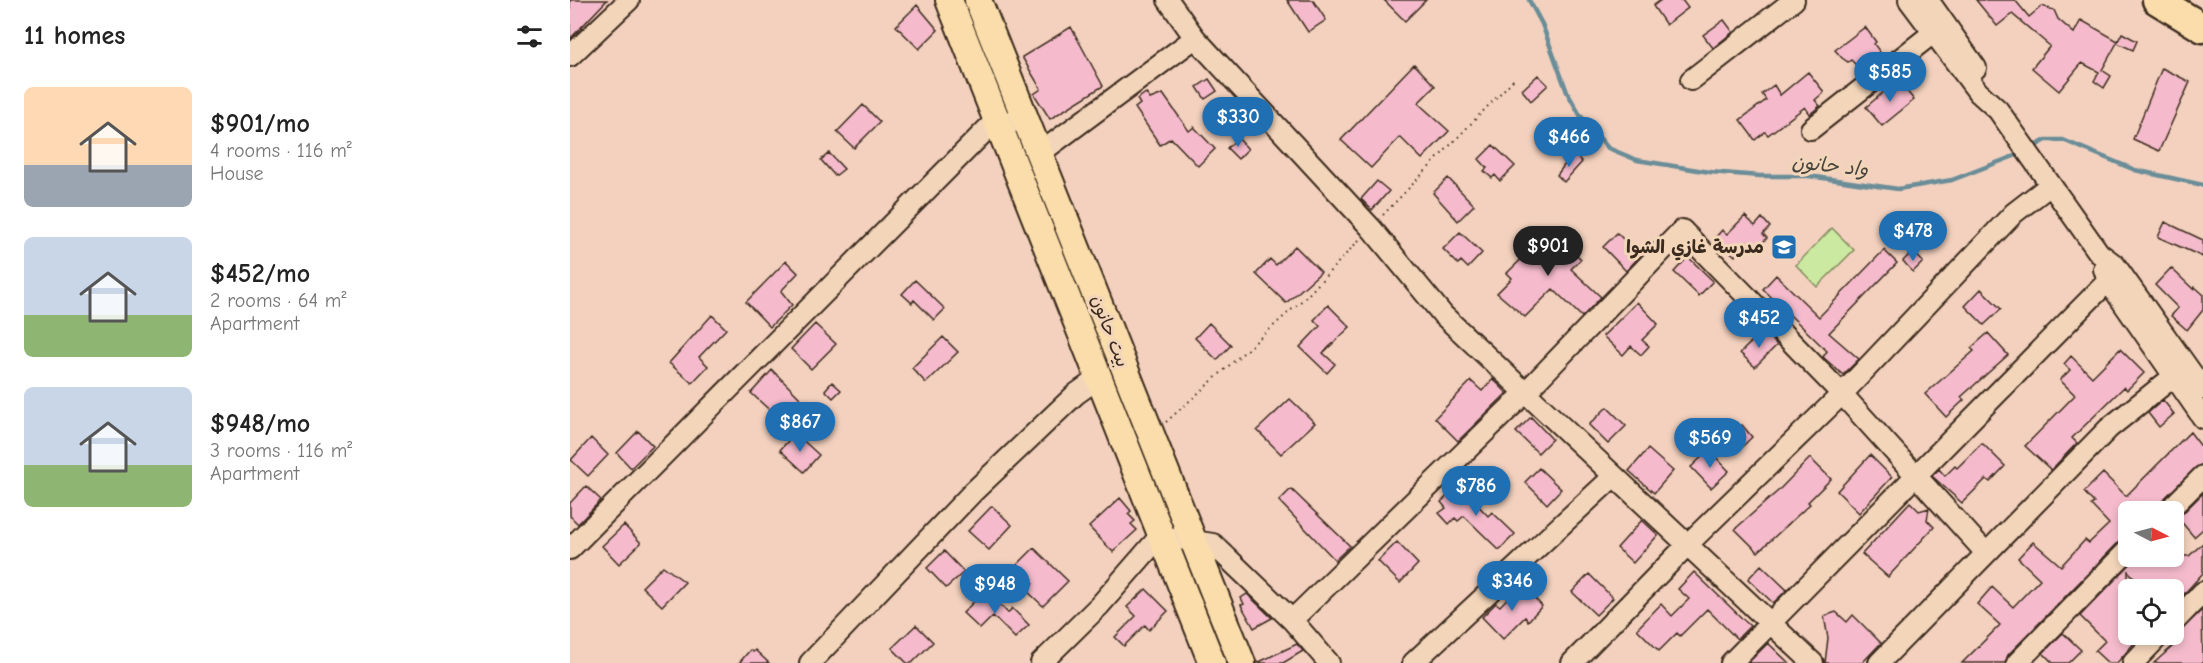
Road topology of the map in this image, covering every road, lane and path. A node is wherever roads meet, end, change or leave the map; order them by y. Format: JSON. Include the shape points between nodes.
{"nodes":[{"id":1,"x":629,"y":0,"type":"edge"},
{"id":2,"x":949,"y":0,"type":"edge"},
{"id":3,"x":978,"y":0,"type":"edge"},
{"id":4,"x":1168,"y":0,"type":"edge"},
{"id":5,"x":1794,"y":0,"type":"edge"},
{"id":6,"x":1910,"y":0,"type":"edge"},
{"id":7,"x":1928,"y":0,"type":"edge"},
{"id":8,"x":2157,"y":0,"type":"edge"},
{"id":9,"x":2203,"y":28,"type":"edge"},
{"id":10,"x":1933,"y":33,"type":"junction"},
{"id":11,"x":1196,"y":38,"type":"junction"},
{"id":12,"x":570,"y":56,"type":"edge"},
{"id":13,"x":1516,"y":77,"type":"dead end"},
{"id":14,"x":1691,"y":80,"type":"dead end"},
{"id":15,"x":1998,"y":110,"type":"junction"},
{"id":16,"x":995,"y":121,"type":"junction"},
{"id":17,"x":1027,"y":122,"type":"junction"},
{"id":18,"x":1811,"y":129,"type":"dead end"},
{"id":19,"x":1040,"y":153,"type":"junction"},
{"id":20,"x":2046,"y":181,"type":"junction"},
{"id":21,"x":1371,"y":228,"type":"junction"},
{"id":22,"x":2098,"y":253,"type":"junction"},
{"id":23,"x":2108,"y":281,"type":"junction"},
{"id":24,"x":1100,"y":377,"type":"junction"},
{"id":25,"x":2173,"y":377,"type":"junction"},
{"id":26,"x":2203,"y":389,"type":"edge"},
{"id":27,"x":1525,"y":393,"type":"junction"},
{"id":28,"x":1842,"y":394,"type":"junction"},
{"id":29,"x":2203,"y":418,"type":"edge"},
{"id":30,"x":1152,"y":434,"type":"junction"},
{"id":31,"x":1916,"y":476,"type":"junction"},
{"id":32,"x":2203,"y":476,"type":"edge"},
{"id":33,"x":1612,"y":477,"type":"junction"},
{"id":34,"x":2178,"y":501,"type":"edge"},
{"id":35,"x":1160,"y":536,"type":"junction"},
{"id":36,"x":1192,"y":541,"type":"junction"},
{"id":37,"x":1688,"y":544,"type":"junction"},
{"id":38,"x":570,"y":549,"type":"edge"},
{"id":39,"x":1986,"y":553,"type":"junction"},
{"id":40,"x":2118,"y":560,"type":"edge"},
{"id":41,"x":2203,"y":592,"type":"edge"},
{"id":42,"x":2184,"y":612,"type":"edge"},
{"id":43,"x":1292,"y":620,"type":"junction"},
{"id":44,"x":1772,"y":623,"type":"junction"},
{"id":45,"x":2151,"y":645,"type":"edge"},
{"id":46,"x":810,"y":663,"type":"edge"},
{"id":47,"x":1041,"y":663,"type":"edge"},
{"id":48,"x":1212,"y":663,"type":"edge"},
{"id":49,"x":1242,"y":663,"type":"edge"},
{"id":50,"x":1329,"y":663,"type":"edge"},
{"id":51,"x":1413,"y":663,"type":"edge"},
{"id":52,"x":1572,"y":663,"type":"edge"},
{"id":53,"x":1731,"y":663,"type":"edge"},
{"id":54,"x":1813,"y":663,"type":"edge"},
{"id":55,"x":1879,"y":663,"type":"edge"},
{"id":56,"x":2017,"y":663,"type":"edge"},
{"id":57,"x":2134,"y":663,"type":"edge"}],
"edges":[{"from":1,"to":12,"type":"street"},
{"from":2,"to":16,"type":"main road","name":"بيت حانون"},
{"from":3,"to":17,"type":"main road","name":"بيت حانون"},
{"from":4,"to":11,"type":"street"},
{"from":5,"to":14,"type":"street"},
{"from":6,"to":10,"type":"street"},
{"from":7,"to":15,"type":"street","via":[[1989,87]]},
{"from":8,"to":9,"type":"highway"},
{"from":10,"to":15,"type":"street","via":[[1978,92]]},
{"from":10,"to":18,"type":"street"},
{"from":11,"to":19,"type":"street"},
{"from":11,"to":21,"type":"street"},
{"from":13,"to":21,"type":"path"},
{"from":15,"to":20,"type":"street"},
{"from":16,"to":17,"type":"street"},
{"from":16,"to":24,"type":"main road","name":"بيت حانون"},
{"from":16,"to":38,"type":"street"},
{"from":17,"to":19,"type":"main road","name":"بيت حانون"},
{"from":19,"to":30,"type":"main road","name":"بيت حانون"},
{"from":20,"to":22,"type":"street"},
{"from":20,"to":28,"type":"street"},
{"from":21,"to":27,"type":"street","via":[[1443,315]]},
{"from":21,"to":30,"type":"path","via":[[1307,296]]},
{"from":22,"to":23,"type":"street"},
{"from":22,"to":26,"type":"street","via":[[2115,265]]},
{"from":23,"to":25,"type":"street"},
{"from":23,"to":31,"type":"street"},
{"from":24,"to":35,"type":"main road","name":"بيت حانون"},
{"from":24,"to":46,"type":"street","via":[[1076,394],[973,492]]},
{"from":25,"to":29,"type":"street"},
{"from":25,"to":39,"type":"street","via":[[2109,428]]},
{"from":27,"to":28,"type":"street","via":[[1682,230]]},
{"from":27,"to":33,"type":"street"},
{"from":27,"to":43,"type":"street"},
{"from":28,"to":31,"type":"street"},
{"from":28,"to":37,"type":"street"},
{"from":30,"to":36,"type":"main road","name":"بيت حانون"},
{"from":31,"to":39,"type":"street"},
{"from":31,"to":44,"type":"street"},
{"from":32,"to":34,"type":"street"},
{"from":33,"to":37,"type":"street"},
{"from":33,"to":51,"type":"street"},
{"from":35,"to":36,"type":"street"},
{"from":35,"to":47,"type":"street","via":[[1100,605]]},
{"from":35,"to":48,"type":"main road","name":"بيت حانون"},
{"from":36,"to":43,"type":"street","via":[[1213,544]]},
{"from":36,"to":49,"type":"main road","name":"بيت حانون"},
{"from":37,"to":44,"type":"street"},
{"from":37,"to":52,"type":"street"},
{"from":39,"to":55,"type":"street"},
{"from":40,"to":56,"type":"street"},
{"from":41,"to":42,"type":"street"},
{"from":43,"to":50,"type":"street"},
{"from":44,"to":53,"type":"street"},
{"from":44,"to":54,"type":"street"},
{"from":45,"to":57,"type":"street"}]}
